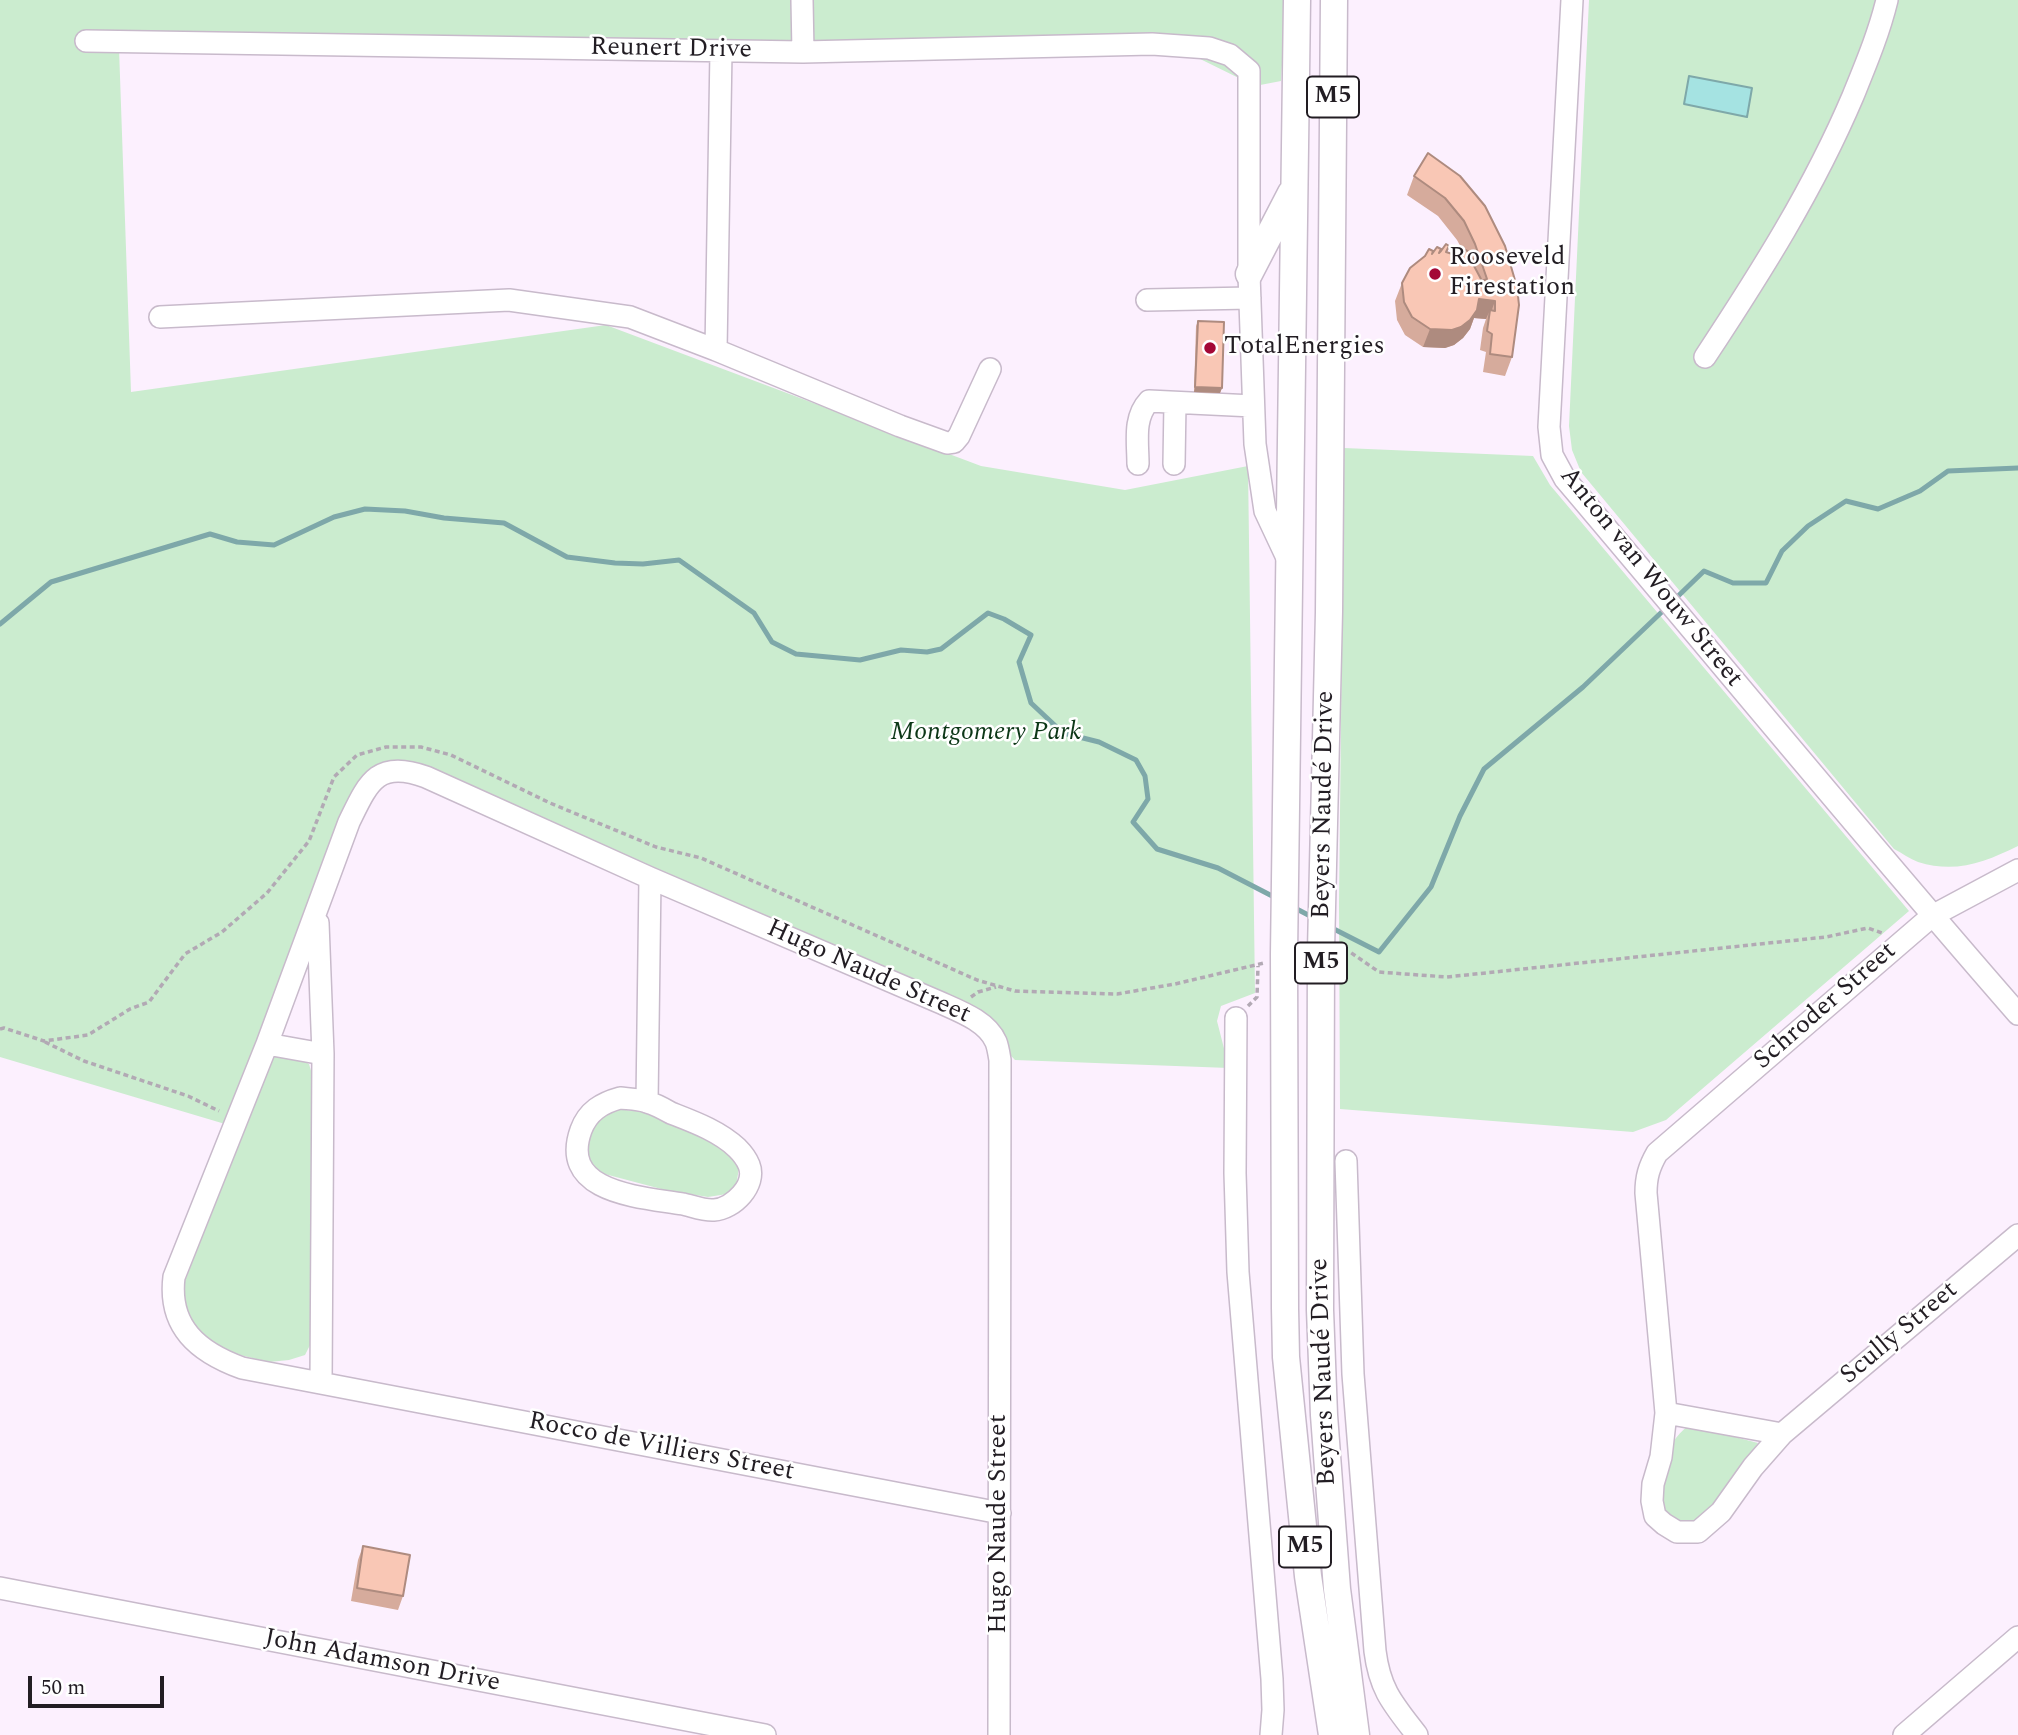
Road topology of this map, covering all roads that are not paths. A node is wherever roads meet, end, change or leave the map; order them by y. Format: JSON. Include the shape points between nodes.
{"nodes":[{"id":1,"x":802,"y":0,"type":"edge"},
{"id":2,"x":1297,"y":0,"type":"edge"},
{"id":3,"x":1334,"y":0,"type":"edge"},
{"id":4,"x":1572,"y":0,"type":"edge"},
{"id":5,"x":1887,"y":0,"type":"edge"},
{"id":6,"x":86,"y":41,"type":"dead end"},
{"id":7,"x":721,"y":51,"type":"junction"},
{"id":8,"x":803,"y":52,"type":"junction"},
{"id":9,"x":1248,"y":71,"type":"joint"},
{"id":10,"x":1294,"y":188,"type":"junction"},
{"id":11,"x":1250,"y":286,"type":"junction"},
{"id":12,"x":1147,"y":300,"type":"dead end"},
{"id":13,"x":1292,"y":302,"type":"junction"},
{"id":14,"x":1332,"y":302,"type":"junction"},
{"id":15,"x":160,"y":317,"type":"dead end"},
{"id":16,"x":716,"y":350,"type":"junction"},
{"id":17,"x":1705,"y":357,"type":"dead end"},
{"id":18,"x":990,"y":369,"type":"dead end"},
{"id":19,"x":1175,"y":402,"type":"junction"},
{"id":20,"x":1253,"y":406,"type":"junction"},
{"id":21,"x":1292,"y":441,"type":"junction"},
{"id":22,"x":1331,"y":442,"type":"junction"},
{"id":23,"x":1138,"y":464,"type":"dead end"},
{"id":24,"x":1174,"y":464,"type":"dead end"},
{"id":25,"x":1290,"y":563,"type":"junction"},
{"id":26,"x":349,"y":822,"type":"joint"},
{"id":27,"x":2018,"y":870,"type":"edge"},
{"id":28,"x":650,"y":878,"type":"junction"},
{"id":29,"x":317,"y":911,"type":"junction"},
{"id":30,"x":1932,"y":916,"type":"junction"},
{"id":31,"x":2018,"y":1014,"type":"edge"},
{"id":32,"x":1236,"y":1018,"type":"road end"},
{"id":33,"x":267,"y":1044,"type":"junction"},
{"id":34,"x":323,"y":1054,"type":"junction"},
{"id":35,"x":647,"y":1102,"type":"junction"},
{"id":36,"x":1346,"y":1161,"type":"dead end"},
{"id":37,"x":1650,"y":1165,"type":"joint"},
{"id":38,"x":2018,"y":1235,"type":"edge"},
{"id":39,"x":321,"y":1383,"type":"junction"},
{"id":40,"x":1666,"y":1413,"type":"junction"},
{"id":41,"x":1782,"y":1434,"type":"junction"},
{"id":42,"x":1000,"y":1513,"type":"junction"},
{"id":43,"x":0,"y":1588,"type":"edge"},
{"id":44,"x":2018,"y":1637,"type":"edge"},
{"id":45,"x":1922,"y":1728,"type":"edge"},
{"id":46,"x":765,"y":1735,"type":"edge"},
{"id":47,"x":999,"y":1735,"type":"edge"},
{"id":48,"x":1271,"y":1735,"type":"edge"},
{"id":49,"x":1332,"y":1735,"type":"edge"},
{"id":50,"x":1356,"y":1735,"type":"edge"},
{"id":51,"x":1417,"y":1735,"type":"edge"},
{"id":52,"x":1904,"y":1735,"type":"edge"}],
"edges":[{"from":1,"to":8,"type":"street"},
{"from":2,"to":10,"type":"main road","name":"Beyers Naudé Drive","number":"M5"},
{"from":3,"to":14,"type":"main road","name":"Beyers Naudé Drive","number":"M5"},
{"from":4,"to":30,"type":"street","name":"Anton van Wouw Street","via":[[1549,427],[1552,455],[1565,479]]},
{"from":5,"to":17,"type":"street","via":[[1873,48],[1802,202]]},
{"from":6,"to":7,"type":"street","name":"Reunert Drive"},
{"from":7,"to":8,"type":"street","name":"Reunert Drive"},
{"from":7,"to":16,"type":"street"},
{"from":8,"to":9,"type":"street","name":"Reunert Drive","via":[[1152,44],[1209,48],[1230,55]]},
{"from":9,"to":11,"type":"street","name":"Beyers Naudé Drive"},
{"from":10,"to":11,"type":"main road"},
{"from":10,"to":13,"type":"main road","name":"Beyers Naudé Drive","number":"M5"},
{"from":11,"to":12,"type":"street"},
{"from":11,"to":20,"type":"street","name":"Beyers Naudé Drive"},
{"from":13,"to":14,"type":"main road"},
{"from":13,"to":21,"type":"main road","name":"Beyers Naudé Drive","number":"M5"},
{"from":14,"to":22,"type":"main road","name":"Beyers Naudé Drive","number":"M5"},
{"from":15,"to":16,"type":"street","via":[[509,300],[630,317]]},
{"from":16,"to":18,"type":"street","via":[[947,443],[960,436]]},
{"from":19,"to":20,"type":"street"},
{"from":19,"to":23,"type":"street","via":[[1149,401],[1143,407],[1138,419]]},
{"from":19,"to":24,"type":"street"},
{"from":20,"to":25,"type":"street","name":"Beyers Naudé Drive","via":[[1265,511]]},
{"from":21,"to":22,"type":"main road"},
{"from":21,"to":25,"type":"main road","name":"Beyers Naudé Drive","number":"M5"},
{"from":22,"to":50,"type":"main road","name":"Beyers Naudé Drive","number":"M5","via":[[1321,950],[1320,1310],[1337,1589]]},
{"from":25,"to":49,"type":"main road","name":"Beyers Naudé Drive","number":"M5","via":[[1284,954],[1286,1357],[1308,1576]]},
{"from":26,"to":28,"type":"street","name":"Hugo Naude Street","via":[[379,776],[410,771]]},
{"from":26,"to":29,"type":"street","name":"Rocco de Villiers Street"},
{"from":27,"to":30,"type":"street","name":"Schroder Street"},
{"from":28,"to":35,"type":"street"},
{"from":28,"to":42,"type":"street","name":"Hugo Naude Street","via":[[956,1010],[979,1022],[996,1042],[1000,1060]]},
{"from":29,"to":33,"type":"street","name":"Rocco de Villiers Street"},
{"from":29,"to":34,"type":"street","name":"Rocco de Villiers Street"},
{"from":30,"to":31,"type":"street","name":"Anton van Wouw Street"},
{"from":30,"to":37,"type":"street","name":"Schroder Street","via":[[1657,1153]]},
{"from":32,"to":48,"type":"street","via":[[1238,1272],[1272,1679]]},
{"from":33,"to":34,"type":"street"},
{"from":33,"to":39,"type":"street","name":"Rocco de Villiers Street","via":[[174,1278],[172,1296],[184,1328],[219,1359]]},
{"from":34,"to":39,"type":"street","name":"Rocco de Villiers Street"},
{"from":35,"to":35,"type":"street","via":[[725,1138],[739,1150],[750,1166],[750,1176],[744,1193],[732,1205],[714,1210],[619,1193],[590,1178],[577,1154],[577,1140],[590,1114],[621,1098]]},
{"from":36,"to":51,"type":"street","name":"Beyers Naudé Drive","via":[[1353,1374],[1376,1662],[1383,1688]]},
{"from":37,"to":40,"type":"street","name":"Scully Street","via":[[1646,1193]]},
{"from":38,"to":41,"type":"street","name":"Scully Street"},
{"from":39,"to":42,"type":"street","name":"Rocco de Villiers Street"},
{"from":40,"to":41,"type":"street"},
{"from":40,"to":41,"type":"street","name":"Scully Street","via":[[1652,1501],[1655,1516],[1677,1532],[1698,1532],[1711,1522]]},
{"from":42,"to":47,"type":"street","name":"Hugo Naude Street"},
{"from":43,"to":46,"type":"street","name":"John Adamson Drive"},
{"from":44,"to":45,"type":"street"},
{"from":45,"to":52,"type":"street"}]}
